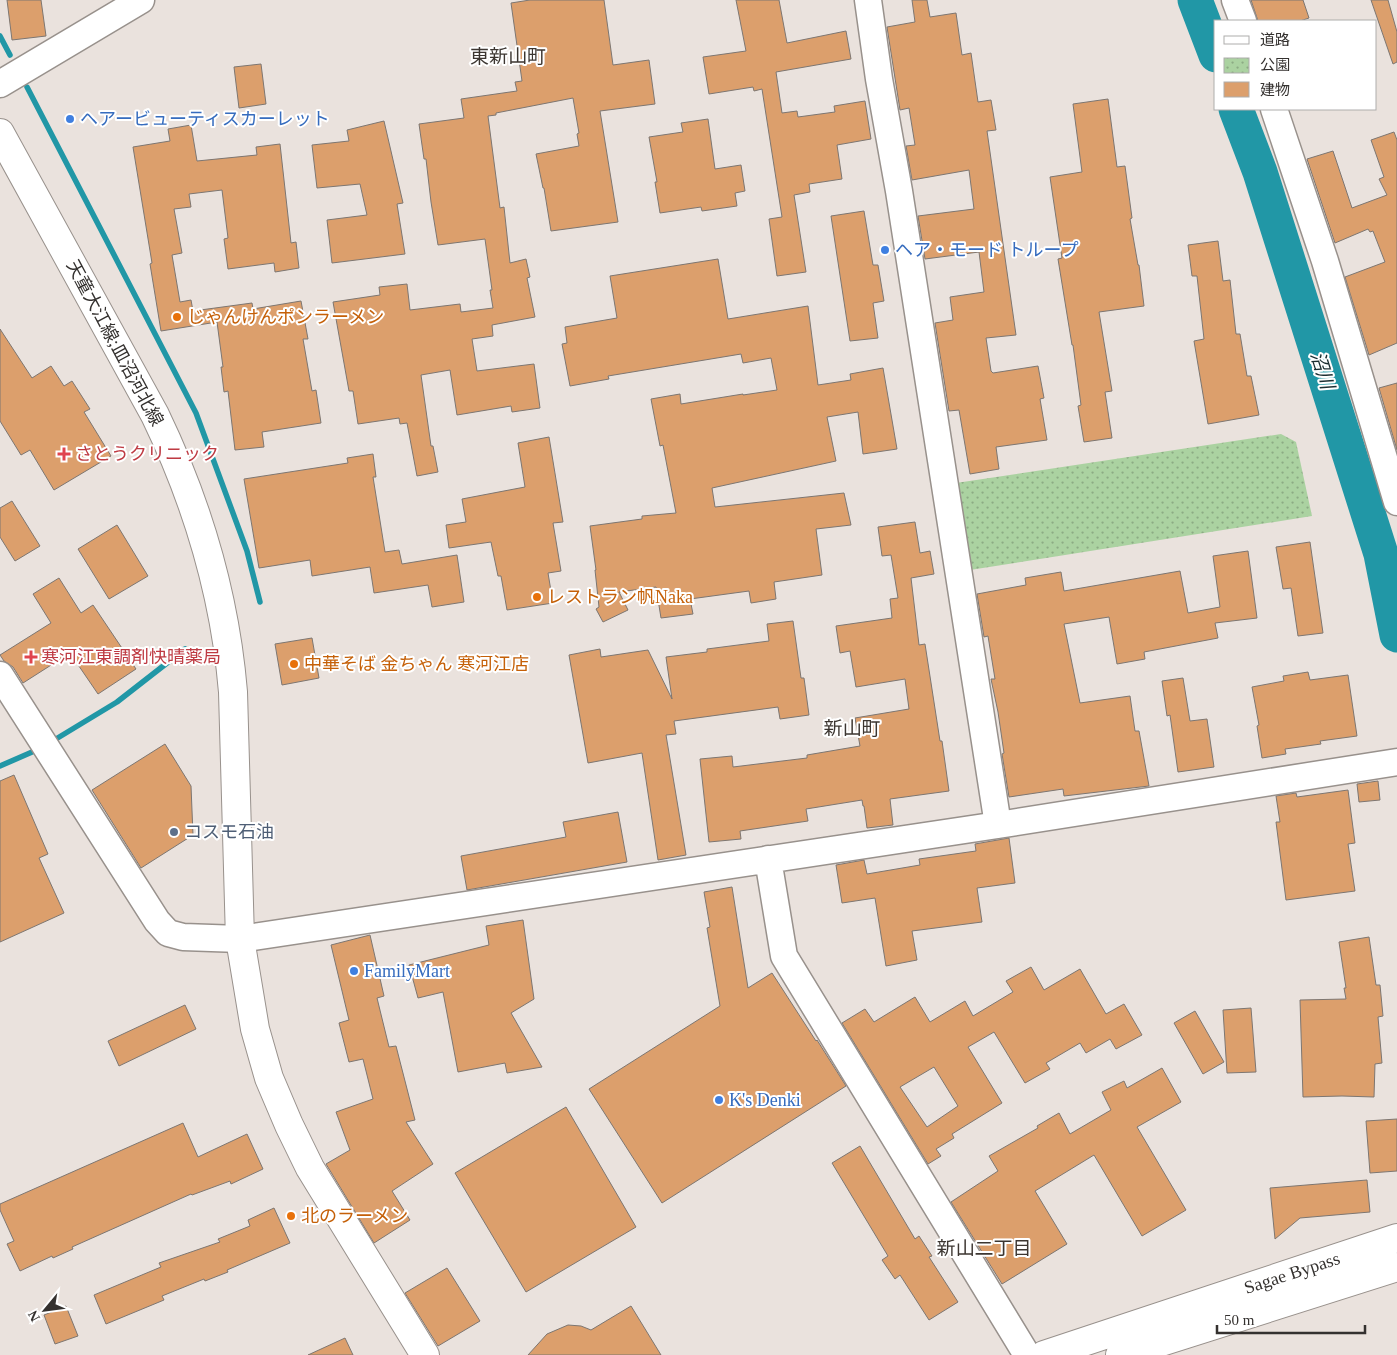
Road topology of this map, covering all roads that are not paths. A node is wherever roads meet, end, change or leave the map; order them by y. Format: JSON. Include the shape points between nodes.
{"nodes":[{"id":1,"x":141,"y":0,"type":"edge"},
{"id":2,"x":868,"y":0,"type":"edge"},
{"id":3,"x":1235,"y":0,"type":"edge"},
{"id":4,"x":1243,"y":20,"type":"edge"},
{"id":5,"x":0,"y":84,"type":"edge"},
{"id":6,"x":1274,"y":110,"type":"edge"},
{"id":7,"x":0,"y":133,"type":"edge"},
{"id":8,"x":1397,"y":502,"type":"edge"},
{"id":9,"x":0,"y":675,"type":"edge"},
{"id":10,"x":1397,"y":762,"type":"edge"},
{"id":11,"x":998,"y":825,"type":"junction"},
{"id":12,"x":768,"y":859,"type":"junction"},
{"id":13,"x":240,"y":939,"type":"junction"},
{"id":14,"x":1397,"y":1238,"type":"edge"},
{"id":15,"x":1397,"y":1267,"type":"edge"},
{"id":16,"x":425,"y":1355,"type":"edge"},
{"id":17,"x":1027,"y":1355,"type":"edge"},
{"id":18,"x":1044,"y":1355,"type":"edge"},
{"id":19,"x":1120,"y":1355,"type":"edge"}],
"edges":[{"from":1,"to":5,"type":"street"},
{"from":2,"to":11,"type":"street"},
{"from":3,"to":4,"type":"street"},
{"from":6,"to":8,"type":"street","via":[[1325,261]]},
{"from":7,"to":13,"type":"main road","name":"天童大江線;皿沼河北線","via":[[155,415],[197,517],[213,574],[229,653],[233,692]]},
{"from":9,"to":13,"type":"street","via":[[168,933],[183,937]]},
{"from":10,"to":11,"type":"street"},
{"from":11,"to":12,"type":"street"},
{"from":12,"to":13,"type":"street"},
{"from":12,"to":17,"type":"street","via":[[784,956]]},
{"from":13,"to":16,"type":"main road","name":"天童大江線;皿沼河北線","via":[[255,1029],[269,1078],[289,1126],[310,1168]]},
{"from":14,"to":18,"type":"main road","name":"Sagae Bypass"},
{"from":15,"to":19,"type":"main road","name":"Sagae Bypass"}]}
